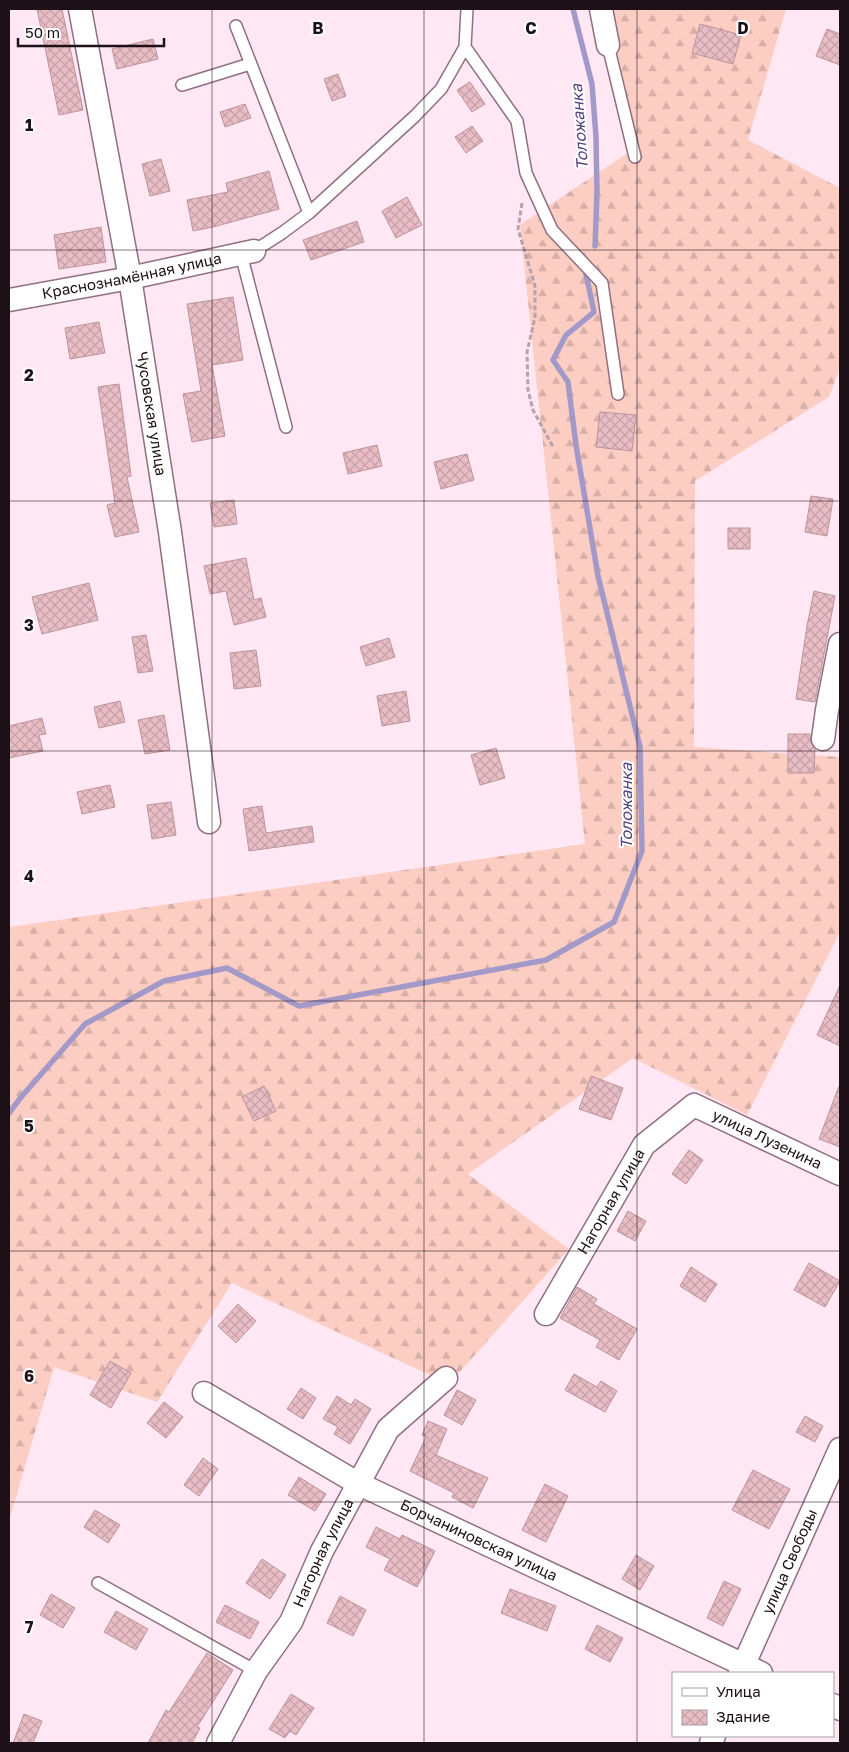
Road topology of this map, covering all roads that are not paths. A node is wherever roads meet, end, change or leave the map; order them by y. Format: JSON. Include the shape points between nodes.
{"nodes":[{"id":1,"x":80,"y":9,"type":"edge"},
{"id":2,"x":467,"y":9,"type":"edge"},
{"id":3,"x":600,"y":9,"type":"edge"},
{"id":4,"x":236,"y":26,"type":"dead end"},
{"id":5,"x":608,"y":45,"type":"joint"},
{"id":6,"x":465,"y":47,"type":"junction"},
{"id":7,"x":250,"y":64,"type":"junction"},
{"id":8,"x":182,"y":85,"type":"dead end"},
{"id":9,"x":635,"y":157,"type":"dead end"},
{"id":10,"x":308,"y":213,"type":"junction"},
{"id":11,"x":248,"y":252,"type":"junction"},
{"id":12,"x":130,"y":278,"type":"junction"},
{"id":13,"x":9,"y":300,"type":"edge"},
{"id":14,"x":618,"y":394,"type":"dead end"},
{"id":15,"x":286,"y":427,"type":"dead end"},
{"id":16,"x":840,"y":644,"type":"edge"},
{"id":17,"x":823,"y":740,"type":"dead end"},
{"id":18,"x":209,"y":822,"type":"dead end"},
{"id":19,"x":694,"y":1105,"type":"joint"},
{"id":20,"x":840,"y":1174,"type":"edge"},
{"id":21,"x":546,"y":1314,"type":"dead end"},
{"id":22,"x":446,"y":1378,"type":"dead end"},
{"id":23,"x":204,"y":1393,"type":"dead end"},
{"id":24,"x":840,"y":1449,"type":"edge"},
{"id":25,"x":359,"y":1484,"type":"junction"},
{"id":26,"x":98,"y":1582,"type":"dead end"},
{"id":27,"x":256,"y":1671,"type":"junction"},
{"id":28,"x":748,"y":1671,"type":"edge"},
{"id":29,"x":218,"y":1743,"type":"edge"}],
"edges":[{"from":1,"to":12,"type":"street","name":"Чусовская улица"},
{"from":2,"to":6,"type":"lane"},
{"from":3,"to":5,"type":"street"},
{"from":4,"to":7,"type":"lane"},
{"from":5,"to":9,"type":"lane"},
{"from":6,"to":10,"type":"lane","via":[[435,96]]},
{"from":6,"to":14,"type":"lane","via":[[517,121],[526,173],[552,230],[602,284]]},
{"from":7,"to":8,"type":"lane"},
{"from":7,"to":10,"type":"lane"},
{"from":10,"to":11,"type":"lane","via":[[282,233]]},
{"from":11,"to":12,"type":"street","name":"Краснознамённая улица"},
{"from":11,"to":15,"type":"lane"},
{"from":12,"to":13,"type":"street","name":"Краснознамённая улица"},
{"from":12,"to":18,"type":"street","name":"Чусовская улица","via":[[170,532]]},
{"from":16,"to":17,"type":"street"},
{"from":19,"to":20,"type":"street","name":"улица Лузенина"},
{"from":19,"to":21,"type":"street","name":"Нагорная улица","via":[[644,1145]]},
{"from":22,"to":25,"type":"street","name":"Нагорная улица","via":[[388,1429]]},
{"from":23,"to":25,"type":"street","name":"Борчаниновская улица"},
{"from":24,"to":28,"type":"street","name":"улица Свободы"},
{"from":25,"to":27,"type":"street","name":"Нагорная улица","via":[[322,1551],[291,1622]]},
{"from":25,"to":28,"type":"street","name":"Борчаниновская улица"},
{"from":26,"to":27,"type":"lane"},
{"from":27,"to":29,"type":"street","name":"Нагорная улица"}]}
